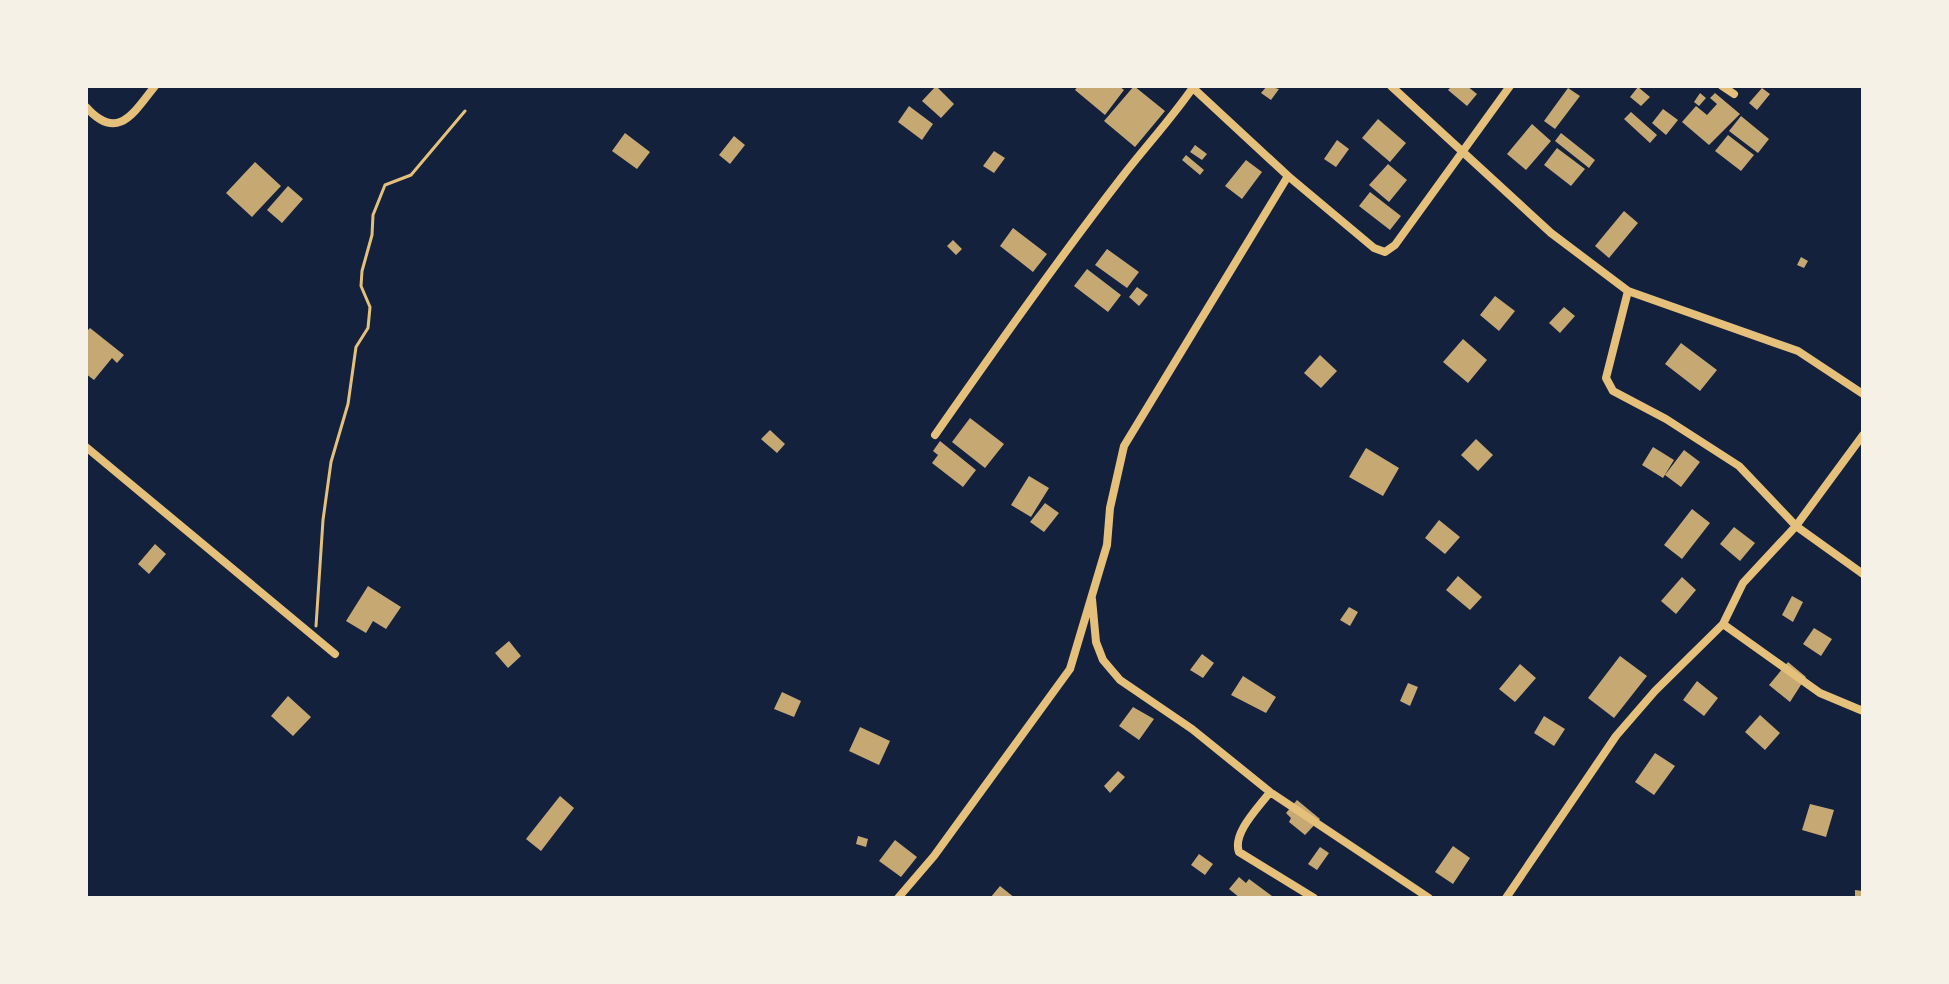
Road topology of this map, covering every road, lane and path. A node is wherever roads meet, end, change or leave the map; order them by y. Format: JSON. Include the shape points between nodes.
{"nodes":[{"id":1,"x":155,"y":86,"type":"edge"},
{"id":2,"x":1391,"y":86,"type":"edge"},
{"id":3,"x":1510,"y":86,"type":"edge"},
{"id":4,"x":1722,"y":86,"type":"edge"},
{"id":5,"x":1194,"y":87,"type":"edge"},
{"id":6,"x":1734,"y":94,"type":"dead end"},
{"id":7,"x":86,"y":107,"type":"edge"},
{"id":8,"x":465,"y":111,"type":"dead end"},
{"id":9,"x":1462,"y":150,"type":"junction"},
{"id":10,"x":1288,"y":176,"type":"junction"},
{"id":11,"x":1628,"y":291,"type":"junction"},
{"id":12,"x":1863,"y":394,"type":"edge"},
{"id":13,"x":935,"y":435,"type":"dead end"},
{"id":14,"x":1863,"y":435,"type":"edge"},
{"id":15,"x":86,"y":447,"type":"edge"},
{"id":16,"x":1796,"y":526,"type":"junction"},
{"id":17,"x":1863,"y":574,"type":"edge"},
{"id":18,"x":1091,"y":592,"type":"junction"},
{"id":19,"x":1723,"y":624,"type":"junction"},
{"id":20,"x":316,"y":637,"type":"junction"},
{"id":21,"x":335,"y":654,"type":"dead end"},
{"id":22,"x":1863,"y":711,"type":"edge"},
{"id":23,"x":1270,"y":792,"type":"junction"},
{"id":24,"x":898,"y":898,"type":"edge"},
{"id":25,"x":1314,"y":898,"type":"edge"},
{"id":26,"x":1428,"y":898,"type":"edge"},
{"id":27,"x":1506,"y":898,"type":"edge"}],
"edges":[{"from":1,"to":7,"type":"street","via":[[127,121],[104,122]]},
{"from":2,"to":9,"type":"street"},
{"from":3,"to":9,"type":"street"},
{"from":4,"to":6,"type":"street"},
{"from":5,"to":10,"type":"street"},
{"from":5,"to":13,"type":"street","via":[[1124,174]]},
{"from":8,"to":20,"type":"path","via":[[411,175],[385,185],[377,202],[362,271],[361,286],[370,307],[368,328],[356,347],[323,520]]},
{"from":9,"to":10,"type":"street","via":[[1385,252]]},
{"from":9,"to":11,"type":"street","via":[[1551,233]]},
{"from":10,"to":18,"type":"street","via":[[1124,446],[1107,545]]},
{"from":11,"to":12,"type":"street","via":[[1798,351]]},
{"from":11,"to":16,"type":"street","via":[[1606,378],[1613,391],[1739,466]]},
{"from":14,"to":16,"type":"street"},
{"from":15,"to":20,"type":"street"},
{"from":16,"to":17,"type":"street"},
{"from":16,"to":19,"type":"street","via":[[1743,583]]},
{"from":18,"to":23,"type":"street","via":[[1096,642],[1120,680]]},
{"from":18,"to":24,"type":"street","via":[[1070,669]]},
{"from":19,"to":22,"type":"street","via":[[1820,693]]},
{"from":19,"to":27,"type":"street","via":[[1616,736]]},
{"from":20,"to":21,"type":"street"},
{"from":23,"to":25,"type":"street","via":[[1240,834],[1239,852]]},
{"from":23,"to":26,"type":"street"}]}
